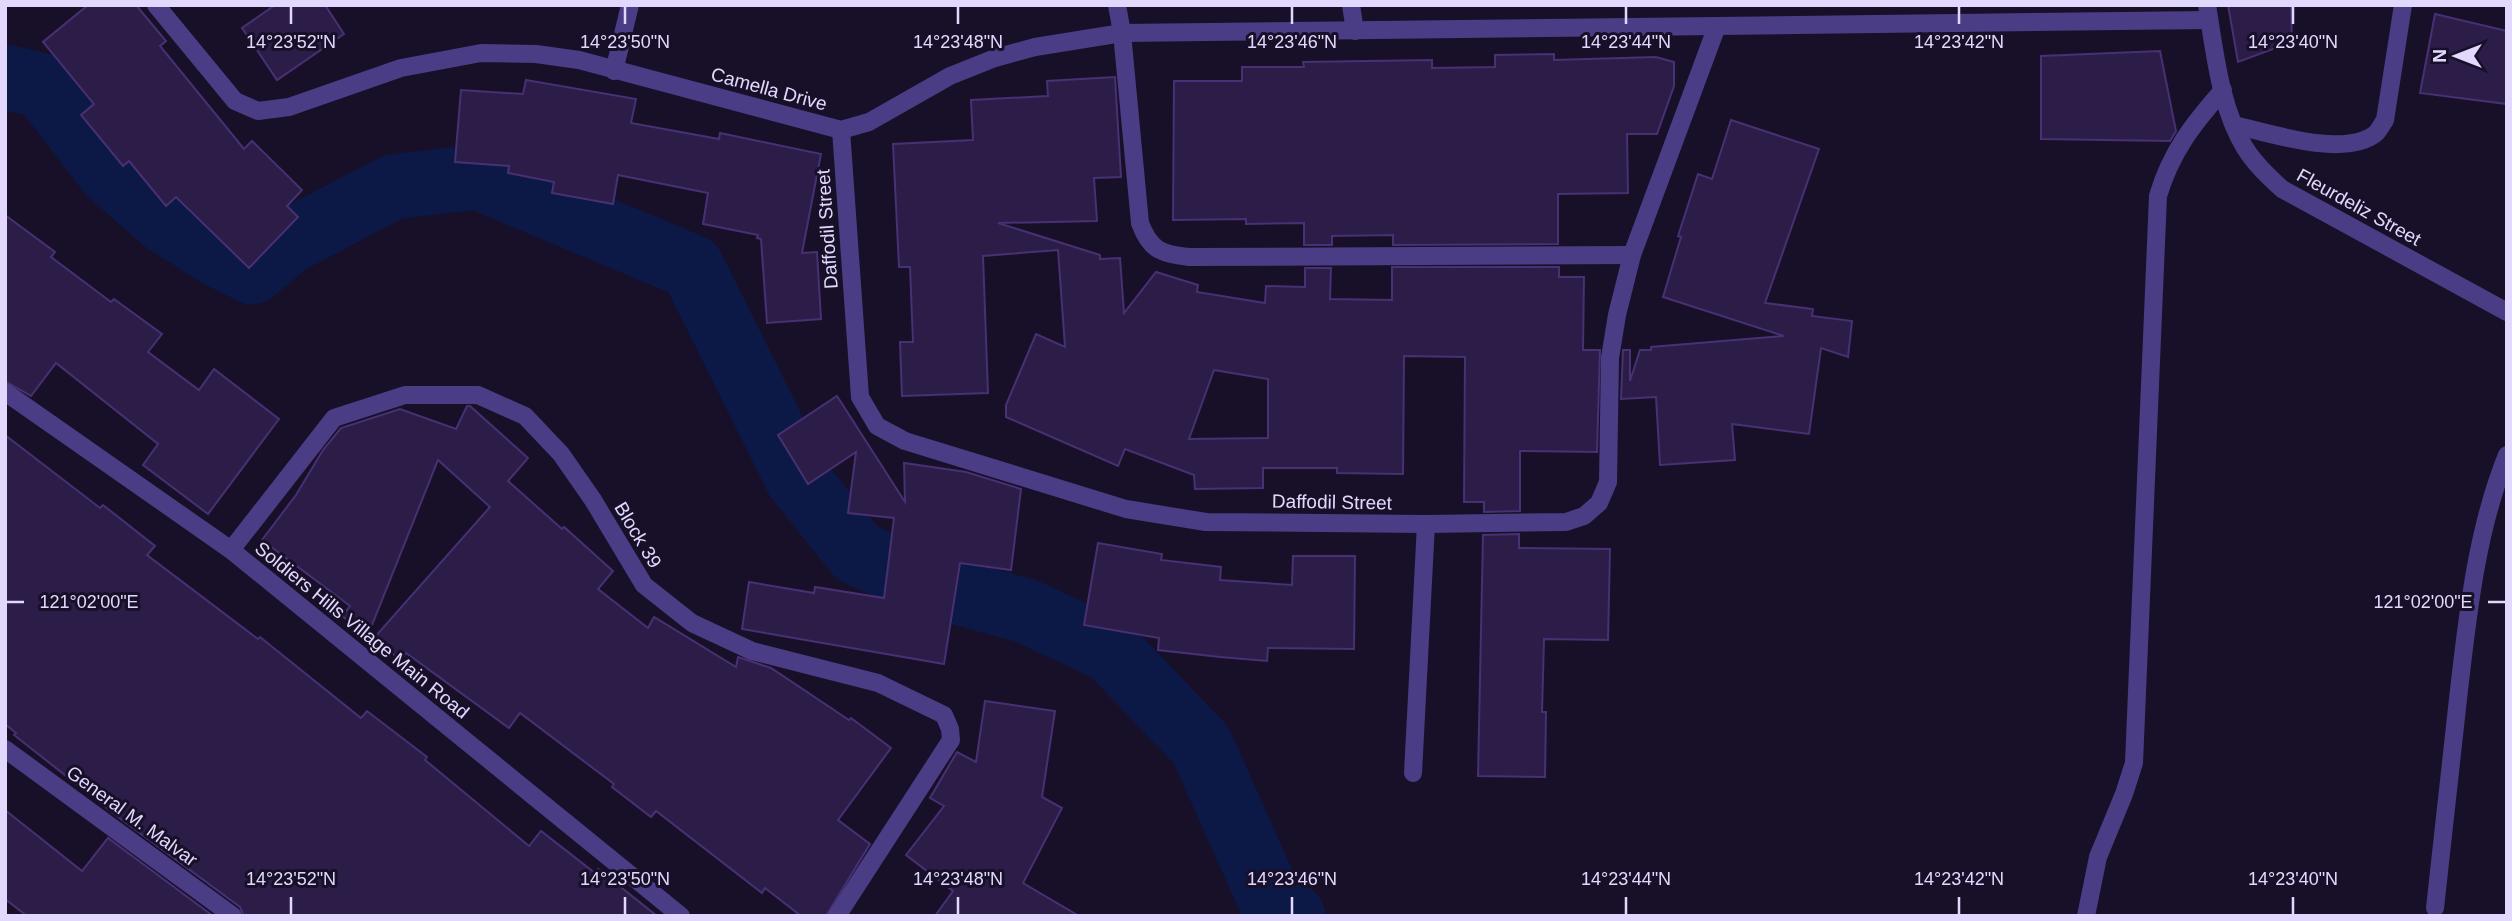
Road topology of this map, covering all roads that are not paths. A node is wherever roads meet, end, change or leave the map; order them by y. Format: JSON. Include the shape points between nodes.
{"nodes":[{"id":1,"x":156,"y":5,"type":"edge"},
{"id":2,"x":630,"y":5,"type":"edge"},
{"id":3,"x":1117,"y":5,"type":"edge"},
{"id":4,"x":1351,"y":5,"type":"edge"},
{"id":5,"x":2403,"y":5,"type":"edge"},
{"id":6,"x":2208,"y":13,"type":"edge"},
{"id":7,"x":1717,"y":26,"type":"junction"},
{"id":8,"x":1355,"y":31,"type":"junction"},
{"id":9,"x":1122,"y":33,"type":"junction"},
{"id":10,"x":614,"y":71,"type":"junction"},
{"id":11,"x":2223,"y":90,"type":"junction"},
{"id":12,"x":2234,"y":125,"type":"junction"},
{"id":13,"x":841,"y":130,"type":"junction"},
{"id":14,"x":1632,"y":255,"type":"junction"},
{"id":15,"x":2507,"y":312,"type":"edge"},
{"id":16,"x":5,"y":392,"type":"edge"},
{"id":17,"x":2507,"y":455,"type":"edge"},
{"id":18,"x":1426,"y":524,"type":"junction"},
{"id":19,"x":231,"y":550,"type":"junction"},
{"id":20,"x":5,"y":749,"type":"edge"},
{"id":21,"x":1413,"y":773,"type":"dead end"},
{"id":22,"x":2435,"y":908,"type":"dead end"},
{"id":23,"x":233,"y":916,"type":"edge"},
{"id":24,"x":681,"y":916,"type":"edge"},
{"id":25,"x":837,"y":916,"type":"edge"},
{"id":26,"x":2086,"y":916,"type":"edge"}],
"edges":[{"from":1,"to":10,"type":"street","name":"Camella Drive","via":[[235,101],[258,111],[289,107],[401,68],[481,53],[536,54]]},
{"from":2,"to":10,"type":"street"},
{"from":3,"to":9,"type":"street"},
{"from":4,"to":8,"type":"street"},
{"from":5,"to":12,"type":"street","via":[[2385,120],[2375,134],[2336,144]]},
{"from":6,"to":7,"type":"street","name":"Camella Drive"},
{"from":6,"to":11,"type":"street","name":"Fleurdeliz Street"},
{"from":7,"to":8,"type":"street","name":"Camella Drive"},
{"from":7,"to":14,"type":"street","name":"Daffodil Street"},
{"from":8,"to":9,"type":"street","name":"Camella Drive"},
{"from":9,"to":13,"type":"street","name":"Camella Drive","via":[[995,58],[950,76],[869,122]]},
{"from":9,"to":14,"type":"street","via":[[1140,223],[1146,238],[1160,251],[1189,257]]},
{"from":10,"to":13,"type":"street","name":"Camella Drive"},
{"from":11,"to":12,"type":"street","name":"Fleurdeliz Street"},
{"from":11,"to":26,"type":"street","via":[[2185,134],[2158,196],[2134,763],[2098,857]]},
{"from":12,"to":15,"type":"street","name":"Fleurdeliz Street","via":[[2245,149],[2282,189]]},
{"from":13,"to":18,"type":"street","name":"Daffodil Street","via":[[860,397],[877,426],[905,441],[1126,509],[1206,522]]},
{"from":14,"to":18,"type":"street","name":"Daffodil Street","via":[[1610,358],[1608,482],[1599,503],[1584,516],[1566,522]]},
{"from":16,"to":19,"type":"street","name":"Soldiers Hills Village Main Road"},
{"from":17,"to":22,"type":"street","via":[[2482,539],[2466,633]]},
{"from":18,"to":21,"type":"street"},
{"from":19,"to":24,"type":"street","name":"Soldiers Hills Village Main Road"},
{"from":19,"to":25,"type":"street","name":"Block 39","via":[[334,418],[405,395],[478,395],[525,416],[593,500],[644,585],[692,623],[752,652],[878,683],[944,715],[951,740]]},
{"from":20,"to":23,"type":"street","name":"General M. Malvar"}]}
